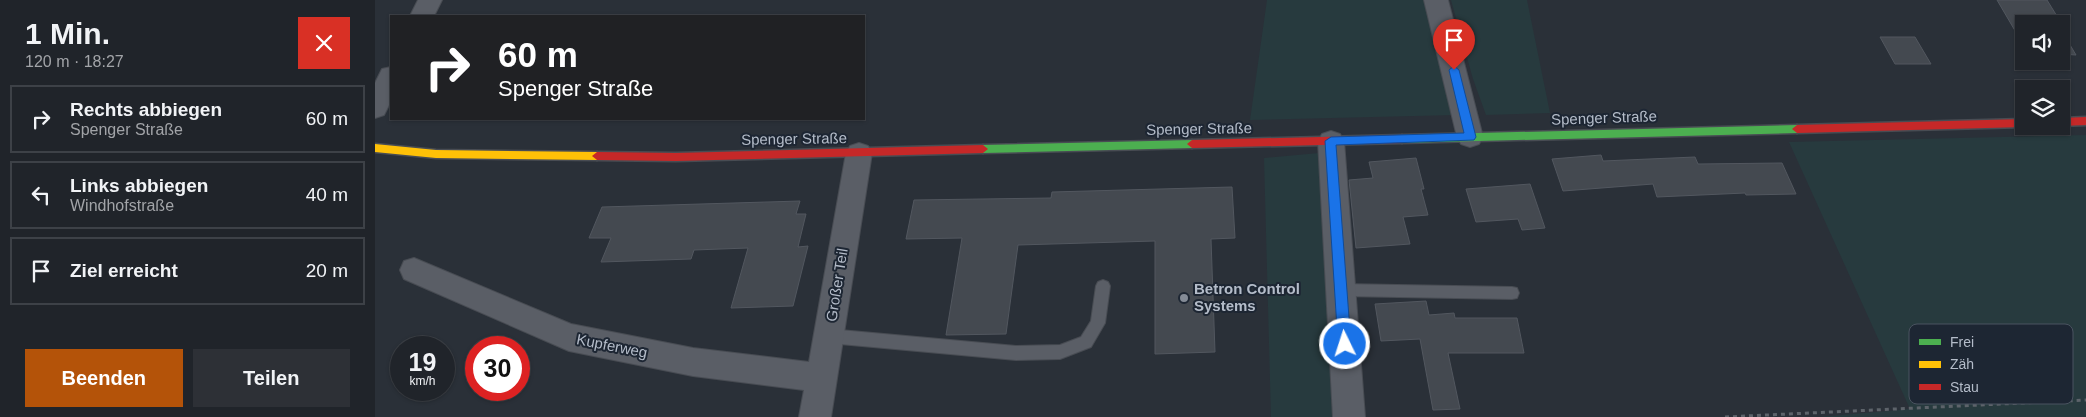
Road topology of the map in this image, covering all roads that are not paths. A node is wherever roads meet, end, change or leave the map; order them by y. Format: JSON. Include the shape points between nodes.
{"nodes":[{"id":1,"x":430,"y":0,"type":"edge"},
{"id":2,"x":1436,"y":0,"type":"edge"},
{"id":3,"x":422,"y":15,"type":"edge"},
{"id":4,"x":390,"y":78,"type":"edge"},
{"id":5,"x":375,"y":108,"type":"edge"},
{"id":6,"x":2086,"y":121,"type":"edge"},
{"id":7,"x":2070,"y":122,"type":"edge"},
{"id":8,"x":2015,"y":123,"type":"edge"},
{"id":9,"x":1470,"y":137,"type":"junction"},
{"id":10,"x":1331,"y":141,"type":"junction"},
{"id":11,"x":375,"y":148,"type":"edge"},
{"id":12,"x":859,"y":153,"type":"junction"},
{"id":13,"x":414,"y":270,"type":"dead end"},
{"id":14,"x":1103,"y":286,"type":"dead end"},
{"id":15,"x":1341,"y":290,"type":"junction"},
{"id":16,"x":1512,"y":293,"type":"dead end"},
{"id":17,"x":829,"y":336,"type":"junction"},
{"id":18,"x":823,"y":378,"type":"junction"},
{"id":19,"x":815,"y":417,"type":"edge"},
{"id":20,"x":1349,"y":417,"type":"edge"}],
"edges":[{"from":1,"to":3,"type":"street"},
{"from":2,"to":9,"type":"street"},
{"from":4,"to":5,"type":"street"},
{"from":6,"to":7,"type":"street"},
{"from":8,"to":9,"type":"street","name":"Spenger Straße"},
{"from":9,"to":10,"type":"street","name":"Spenger Straße"},
{"from":10,"to":12,"type":"street","name":"Spenger Straße"},
{"from":10,"to":15,"type":"street"},
{"from":11,"to":12,"type":"street","name":"Spenger Straße","via":[[436,154],[553,157]]},
{"from":12,"to":17,"type":"street","name":"Großer Teil"},
{"from":13,"to":18,"type":"street","name":"Kupferweg","via":[[569,337],[693,362]]},
{"from":14,"to":17,"type":"lane","via":[[1099,323],[1086,342],[1059,352],[1016,353]]},
{"from":15,"to":16,"type":"lane"},
{"from":15,"to":20,"type":"street"},
{"from":17,"to":18,"type":"street","name":"Großer Teil"},
{"from":18,"to":19,"type":"street","name":"Großer Teil"}]}
